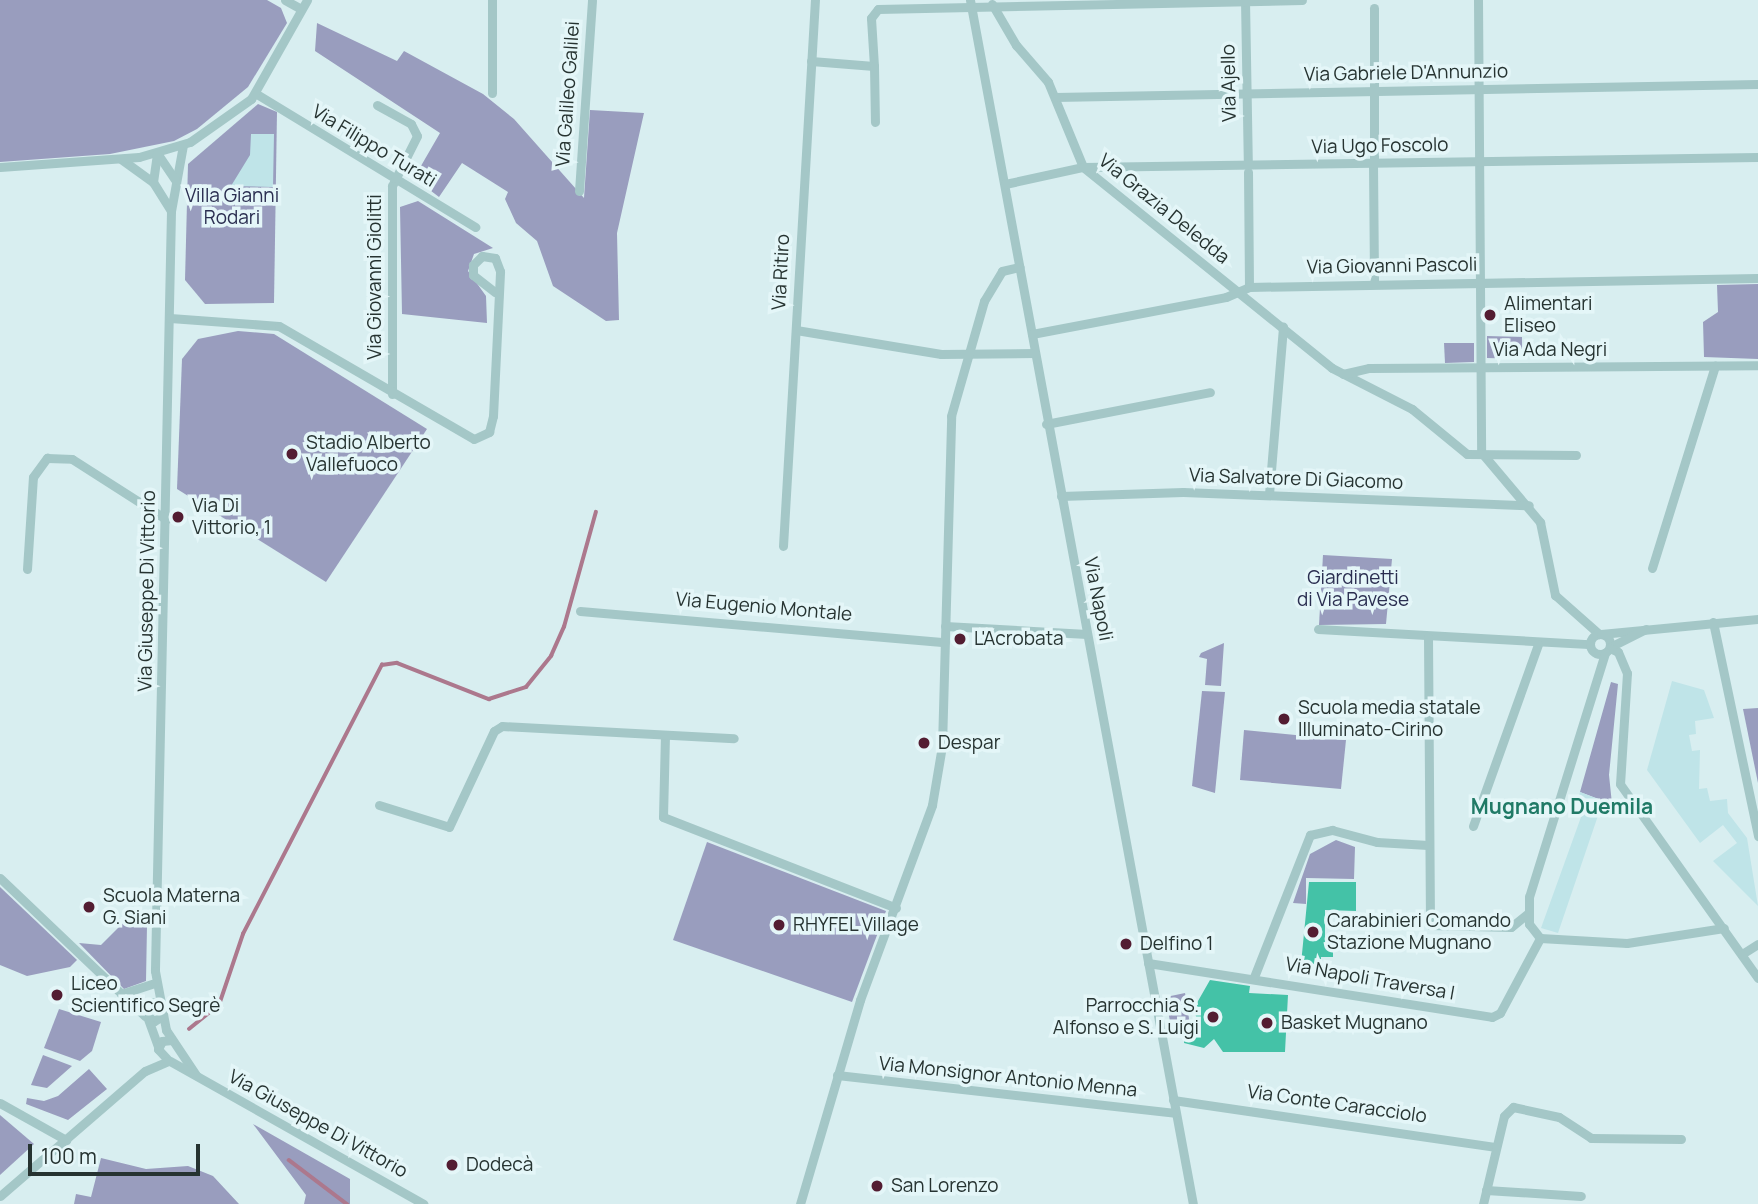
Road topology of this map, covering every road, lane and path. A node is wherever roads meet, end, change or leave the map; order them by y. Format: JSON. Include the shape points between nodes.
{"nodes":[{"id":1,"x":285,"y":0,"type":"edge"},
{"id":2,"x":307,"y":0,"type":"edge"},
{"id":3,"x":492,"y":0,"type":"edge"},
{"id":4,"x":592,"y":0,"type":"edge"},
{"id":5,"x":815,"y":0,"type":"edge"},
{"id":6,"x":1302,"y":0,"type":"edge"},
{"id":7,"x":1478,"y":0,"type":"edge"},
{"id":8,"x":1245,"y":1,"type":"edge"},
{"id":9,"x":970,"y":2,"type":"edge"},
{"id":10,"x":992,"y":4,"type":"junction"},
{"id":11,"x":1374,"y":8,"type":"dead end"},
{"id":12,"x":301,"y":9,"type":"junction"},
{"id":13,"x":811,"y":61,"type":"junction"},
{"id":14,"x":874,"y":66,"type":"junction"},
{"id":15,"x":1758,"y":84,"type":"edge"},
{"id":16,"x":1477,"y":89,"type":"junction"},
{"id":17,"x":1374,"y":90,"type":"junction"},
{"id":18,"x":1248,"y":92,"type":"junction"},
{"id":19,"x":255,"y":93,"type":"junction"},
{"id":20,"x":492,"y":93,"type":"dead end"},
{"id":21,"x":1055,"y":97,"type":"junction"},
{"id":22,"x":377,"y":105,"type":"dead end"},
{"id":23,"x":875,"y":122,"type":"dead end"},
{"id":24,"x":183,"y":145,"type":"junction"},
{"id":25,"x":157,"y":153,"type":"junction"},
{"id":26,"x":1758,"y":157,"type":"edge"},
{"id":27,"x":121,"y":159,"type":"junction"},
{"id":28,"x":1374,"y":162,"type":"junction"},
{"id":29,"x":1479,"y":163,"type":"junction"},
{"id":30,"x":0,"y":167,"type":"edge"},
{"id":31,"x":1083,"y":167,"type":"junction"},
{"id":32,"x":1248,"y":169,"type":"junction"},
{"id":33,"x":394,"y":179,"type":"junction"},
{"id":34,"x":175,"y":180,"type":"junction"},
{"id":35,"x":153,"y":182,"type":"junction"},
{"id":36,"x":1005,"y":184,"type":"junction"},
{"id":37,"x":579,"y":191,"type":"dead end"},
{"id":38,"x":171,"y":211,"type":"junction"},
{"id":39,"x":475,"y":227,"type":"dead end"},
{"id":40,"x":1020,"y":267,"type":"junction"},
{"id":41,"x":1758,"y":278,"type":"edge"},
{"id":42,"x":1374,"y":282,"type":"junction"},
{"id":43,"x":1479,"y":282,"type":"junction"},
{"id":44,"x":1249,"y":287,"type":"junction"},
{"id":45,"x":495,"y":292,"type":"dead end"},
{"id":46,"x":1238,"y":292,"type":"junction"},
{"id":47,"x":170,"y":318,"type":"junction"},
{"id":48,"x":1283,"y":327,"type":"junction"},
{"id":49,"x":796,"y":330,"type":"junction"},
{"id":50,"x":1032,"y":334,"type":"junction"},
{"id":51,"x":1035,"y":353,"type":"junction"},
{"id":52,"x":966,"y":356,"type":"junction"},
{"id":53,"x":1758,"y":365,"type":"edge"},
{"id":54,"x":1715,"y":366,"type":"junction"},
{"id":55,"x":1481,"y":368,"type":"junction"},
{"id":56,"x":1343,"y":374,"type":"junction"},
{"id":57,"x":1210,"y":392,"type":"dead end"},
{"id":58,"x":392,"y":394,"type":"junction"},
{"id":59,"x":1046,"y":424,"type":"junction"},
{"id":60,"x":1481,"y":453,"type":"junction"},
{"id":61,"x":1576,"y":455,"type":"dead end"},
{"id":62,"x":1269,"y":494,"type":"junction"},
{"id":63,"x":1061,"y":496,"type":"junction"},
{"id":64,"x":1529,"y":505,"type":"junction"},
{"id":65,"x":166,"y":519,"type":"junction"},
{"id":66,"x":783,"y":546,"type":"dead end"},
{"id":67,"x":1652,"y":568,"type":"dead end"},
{"id":68,"x":27,"y":569,"type":"dead end"},
{"id":69,"x":580,"y":611,"type":"dead end"},
{"id":70,"x":1758,"y":619,"type":"edge"},
{"id":71,"x":1713,"y":622,"type":"junction"},
{"id":72,"x":946,"y":626,"type":"junction"},
{"id":73,"x":1647,"y":628,"type":"junction"},
{"id":74,"x":1318,"y":629,"type":"dead end"},
{"id":75,"x":1087,"y":634,"type":"junction"},
{"id":76,"x":1600,"y":634,"type":"junction"},
{"id":77,"x":1428,"y":637,"type":"junction"},
{"id":78,"x":945,"y":642,"type":"junction"},
{"id":79,"x":1538,"y":644,"type":"junction"},
{"id":80,"x":1589,"y":644,"type":"junction"},
{"id":81,"x":1608,"y":649,"type":"junction"},
{"id":82,"x":665,"y":735,"type":"junction"},
{"id":83,"x":734,"y":738,"type":"dead end"},
{"id":84,"x":379,"y":805,"type":"dead end"},
{"id":85,"x":1473,"y":826,"type":"dead end"},
{"id":86,"x":1758,"y":836,"type":"edge"},
{"id":87,"x":1428,"y":845,"type":"junction"},
{"id":88,"x":0,"y":878,"type":"edge"},
{"id":89,"x":896,"y":908,"type":"junction"},
{"id":90,"x":1528,"y":913,"type":"junction"},
{"id":91,"x":1724,"y":928,"type":"junction"},
{"id":92,"x":1540,"y":938,"type":"junction"},
{"id":93,"x":1758,"y":944,"type":"edge"},
{"id":94,"x":1742,"y":954,"type":"junction"},
{"id":95,"x":1148,"y":963,"type":"junction"},
{"id":96,"x":155,"y":971,"type":"junction"},
{"id":97,"x":1254,"y":977,"type":"junction"},
{"id":98,"x":1758,"y":978,"type":"edge"},
{"id":99,"x":152,"y":984,"type":"junction"},
{"id":100,"x":123,"y":996,"type":"junction"},
{"id":101,"x":148,"y":1002,"type":"junction"},
{"id":102,"x":161,"y":1003,"type":"junction"},
{"id":103,"x":163,"y":1016,"type":"junction"},
{"id":104,"x":147,"y":1018,"type":"junction"},
{"id":105,"x":172,"y":1040,"type":"junction"},
{"id":106,"x":158,"y":1049,"type":"junction"},
{"id":107,"x":179,"y":1051,"type":"junction"},
{"id":108,"x":169,"y":1061,"type":"junction"},
{"id":109,"x":145,"y":1071,"type":"junction"},
{"id":110,"x":195,"y":1075,"type":"junction"},
{"id":111,"x":837,"y":1075,"type":"junction"},
{"id":112,"x":1173,"y":1100,"type":"junction"},
{"id":113,"x":0,"y":1103,"type":"edge"},
{"id":114,"x":1175,"y":1113,"type":"junction"},
{"id":115,"x":1681,"y":1139,"type":"dead end"},
{"id":116,"x":66,"y":1140,"type":"junction"},
{"id":117,"x":1494,"y":1147,"type":"junction"},
{"id":118,"x":1486,"y":1190,"type":"junction"},
{"id":119,"x":0,"y":1196,"type":"edge"},
{"id":120,"x":1581,"y":1196,"type":"dead end"},
{"id":121,"x":424,"y":1204,"type":"edge"},
{"id":122,"x":800,"y":1204,"type":"edge"},
{"id":123,"x":1193,"y":1204,"type":"edge"},
{"id":124,"x":1483,"y":1204,"type":"edge"}],
"edges":[{"from":1,"to":12,"type":"street"},
{"from":2,"to":12,"type":"street"},
{"from":3,"to":20,"type":"street"},
{"from":4,"to":37,"type":"street","name":"Via Galileo Galilei"},
{"from":5,"to":13,"type":"street","name":"Via Ritiro"},
{"from":6,"to":8,"type":"street"},
{"from":7,"to":16,"type":"street"},
{"from":8,"to":10,"type":"street"},
{"from":8,"to":18,"type":"street","name":"Via Ajello"},
{"from":9,"to":10,"type":"street"},
{"from":9,"to":14,"type":"street","via":[[874,10]]},
{"from":9,"to":36,"type":"street","name":"Via Napoli"},
{"from":10,"to":21,"type":"street","name":"Via Grazia Deledda"},
{"from":11,"to":17,"type":"street"},
{"from":12,"to":19,"type":"street"},
{"from":13,"to":14,"type":"street"},
{"from":13,"to":49,"type":"street","name":"Via Ritiro"},
{"from":14,"to":23,"type":"street"},
{"from":15,"to":16,"type":"street","name":"Via Gabriele D'Annunzio"},
{"from":16,"to":17,"type":"street","name":"Via Gabriele D'Annunzio"},
{"from":16,"to":29,"type":"street"},
{"from":17,"to":18,"type":"street","name":"Via Gabriele D'Annunzio"},
{"from":17,"to":28,"type":"street"},
{"from":18,"to":21,"type":"street","name":"Via Gabriele D'Annunzio"},
{"from":18,"to":32,"type":"street","name":"Via Ajello"},
{"from":19,"to":24,"type":"street","via":[[212,130]]},
{"from":19,"to":33,"type":"street","name":"Via Filippo Turati"},
{"from":21,"to":31,"type":"street","name":"Via Grazia Deledda"},
{"from":22,"to":33,"type":"street","name":"Via Giovanni Giolitti","via":[[417,132]]},
{"from":24,"to":25,"type":"street"},
{"from":24,"to":34,"type":"street","name":"Via Giuseppe Di Vittorio"},
{"from":25,"to":27,"type":"street"},
{"from":25,"to":34,"type":"street"},
{"from":25,"to":35,"type":"street"},
{"from":26,"to":29,"type":"street","name":"Via Ugo Foscolo"},
{"from":27,"to":30,"type":"street"},
{"from":27,"to":35,"type":"street"},
{"from":28,"to":29,"type":"street","name":"Via Ugo Foscolo"},
{"from":28,"to":32,"type":"street","name":"Via Ugo Foscolo"},
{"from":28,"to":42,"type":"street"},
{"from":29,"to":43,"type":"street"},
{"from":31,"to":32,"type":"street","name":"Via Ugo Foscolo"},
{"from":31,"to":36,"type":"street","name":"Via Ugo Foscolo"},
{"from":31,"to":46,"type":"street","name":"Via Grazia Deledda"},
{"from":32,"to":44,"type":"street","name":"Via Ajello"},
{"from":33,"to":39,"type":"street","name":"Via Filippo Turati"},
{"from":33,"to":58,"type":"street","name":"Via Giovanni Giolitti"},
{"from":34,"to":38,"type":"street","name":"Via Giuseppe Di Vittorio"},
{"from":35,"to":38,"type":"street"},
{"from":36,"to":40,"type":"street","name":"Via Napoli"},
{"from":38,"to":47,"type":"street","name":"Via Giuseppe Di Vittorio"},
{"from":40,"to":50,"type":"street","name":"Via Napoli"},
{"from":40,"to":52,"type":"street","via":[[1002,271],[984,302]]},
{"from":41,"to":43,"type":"street","name":"Via Giovanni Pascoli"},
{"from":42,"to":43,"type":"street","name":"Via Giovanni Pascoli"},
{"from":42,"to":44,"type":"street","name":"Via Giovanni Pascoli"},
{"from":43,"to":55,"type":"street"},
{"from":44,"to":46,"type":"street","name":"Via Giovanni Pascoli"},
{"from":45,"to":58,"type":"street","name":"Via Giovanni Giolitti","via":[[489,432],[479,438],[461,435]]},
{"from":46,"to":48,"type":"street","name":"Via Grazia Deledda"},
{"from":46,"to":50,"type":"street","name":"Via Giovanni Pascoli"},
{"from":47,"to":58,"type":"street","name":"Via Giovanni Giolitti","via":[[266,321]]},
{"from":47,"to":65,"type":"street","name":"Via Giuseppe Di Vittorio"},
{"from":48,"to":56,"type":"street","name":"Via Grazia Deledda"},
{"from":48,"to":62,"type":"street"},
{"from":49,"to":52,"type":"street"},
{"from":49,"to":66,"type":"street","name":"Via Ritiro"},
{"from":50,"to":51,"type":"street","name":"Via Napoli"},
{"from":51,"to":52,"type":"street"},
{"from":51,"to":59,"type":"street","name":"Via Napoli"},
{"from":52,"to":72,"type":"street","via":[[949,429]]},
{"from":53,"to":54,"type":"street","name":"Via Ada Negri"},
{"from":54,"to":55,"type":"street","name":"Via Ada Negri"},
{"from":54,"to":67,"type":"street"},
{"from":55,"to":56,"type":"street","name":"Via Ada Negri","via":[[1369,368]]},
{"from":55,"to":60,"type":"street"},
{"from":56,"to":60,"type":"street","name":"Via Grazia Deledda","via":[[1412,409],[1460,450]]},
{"from":57,"to":59,"type":"street"},
{"from":59,"to":63,"type":"street","name":"Via Napoli"},
{"from":60,"to":61,"type":"street"},
{"from":60,"to":64,"type":"street"},
{"from":62,"to":63,"type":"street","name":"Via Salvatore Di Giacomo"},
{"from":62,"to":64,"type":"street","name":"Via Salvatore Di Giacomo"},
{"from":63,"to":75,"type":"street","name":"Via Napoli"},
{"from":64,"to":76,"type":"street","via":[[1540,522],[1555,595]]},
{"from":65,"to":68,"type":"street","via":[[72,459],[47,458],[33,477]]},
{"from":65,"to":96,"type":"street","name":"Via Giuseppe Di Vittorio"},
{"from":69,"to":78,"type":"street","name":"Via Eugenio Montale"},
{"from":70,"to":71,"type":"street"},
{"from":71,"to":73,"type":"street"},
{"from":71,"to":86,"type":"street"},
{"from":72,"to":75,"type":"street"},
{"from":72,"to":78,"type":"street"},
{"from":73,"to":76,"type":"street"},
{"from":73,"to":81,"type":"street"},
{"from":74,"to":77,"type":"street"},
{"from":75,"to":95,"type":"street","name":"Via Napoli"},
{"from":76,"to":80,"type":"street"},
{"from":76,"to":81,"type":"street"},
{"from":77,"to":79,"type":"street"},
{"from":77,"to":87,"type":"street"},
{"from":78,"to":89,"type":"street","via":[[942,746],[932,805]]},
{"from":79,"to":80,"type":"street"},
{"from":79,"to":85,"type":"street"},
{"from":80,"to":81,"type":"street","via":[[1596,654]]},
{"from":81,"to":90,"type":"street"},
{"from":81,"to":91,"type":"street","via":[[1618,652],[1627,673],[1620,784]]},
{"from":82,"to":83,"type":"street"},
{"from":82,"to":84,"type":"street","via":[[497,727],[449,827]]},
{"from":82,"to":89,"type":"street","via":[[663,817]]},
{"from":87,"to":90,"type":"street","via":[[1432,926],[1511,927]]},
{"from":87,"to":97,"type":"street","via":[[1377,842],[1332,830],[1310,835]]},
{"from":88,"to":100,"type":"street"},
{"from":89,"to":111,"type":"street"},
{"from":90,"to":92,"type":"street"},
{"from":91,"to":92,"type":"street","via":[[1627,943]]},
{"from":91,"to":94,"type":"street"},
{"from":92,"to":97,"type":"street","name":"Via Napoli Traversa I","via":[[1500,1013],[1492,1017]]},
{"from":93,"to":94,"type":"street"},
{"from":94,"to":98,"type":"street"},
{"from":95,"to":97,"type":"street","name":"Via Napoli Traversa I"},
{"from":95,"to":112,"type":"street","name":"Via Napoli"},
{"from":96,"to":99,"type":"street","name":"Via Giuseppe Di Vittorio"},
{"from":96,"to":102,"type":"street","name":"Via Giuseppe Di Vittorio"},
{"from":99,"to":100,"type":"street"},
{"from":99,"to":101,"type":"street","name":"Via Giuseppe Di Vittorio"},
{"from":100,"to":101,"type":"street"},
{"from":100,"to":104,"type":"street"},
{"from":101,"to":102,"type":"street"},
{"from":101,"to":104,"type":"street","name":"Via Giuseppe Di Vittorio"},
{"from":102,"to":103,"type":"street","name":"Via Giuseppe Di Vittorio"},
{"from":103,"to":104,"type":"street"},
{"from":103,"to":105,"type":"street"},
{"from":104,"to":106,"type":"street"},
{"from":105,"to":106,"type":"street"},
{"from":105,"to":107,"type":"street","name":"Via Giuseppe Di Vittorio"},
{"from":106,"to":108,"type":"street","name":"Via Giuseppe Di Vittorio"},
{"from":106,"to":109,"type":"street"},
{"from":107,"to":108,"type":"street"},
{"from":107,"to":110,"type":"street","name":"Via Giuseppe Di Vittorio"},
{"from":108,"to":109,"type":"street"},
{"from":108,"to":110,"type":"street","name":"Via Giuseppe Di Vittorio"},
{"from":109,"to":116,"type":"street"},
{"from":110,"to":121,"type":"street","name":"Via Giuseppe Di Vittorio"},
{"from":111,"to":114,"type":"street","name":"Via Monsignor Antonio Menna"},
{"from":111,"to":122,"type":"street"},
{"from":112,"to":114,"type":"street","name":"Via Napoli"},
{"from":112,"to":117,"type":"street","name":"Via Conte Caracciolo"},
{"from":113,"to":116,"type":"street"},
{"from":114,"to":123,"type":"street","name":"Via Napoli"},
{"from":115,"to":117,"type":"street","via":[[1591,1138],[1559,1116],[1519,1106],[1505,1111]]},
{"from":116,"to":119,"type":"street"},
{"from":117,"to":118,"type":"street"},
{"from":118,"to":120,"type":"street"},
{"from":118,"to":124,"type":"street"}]}
